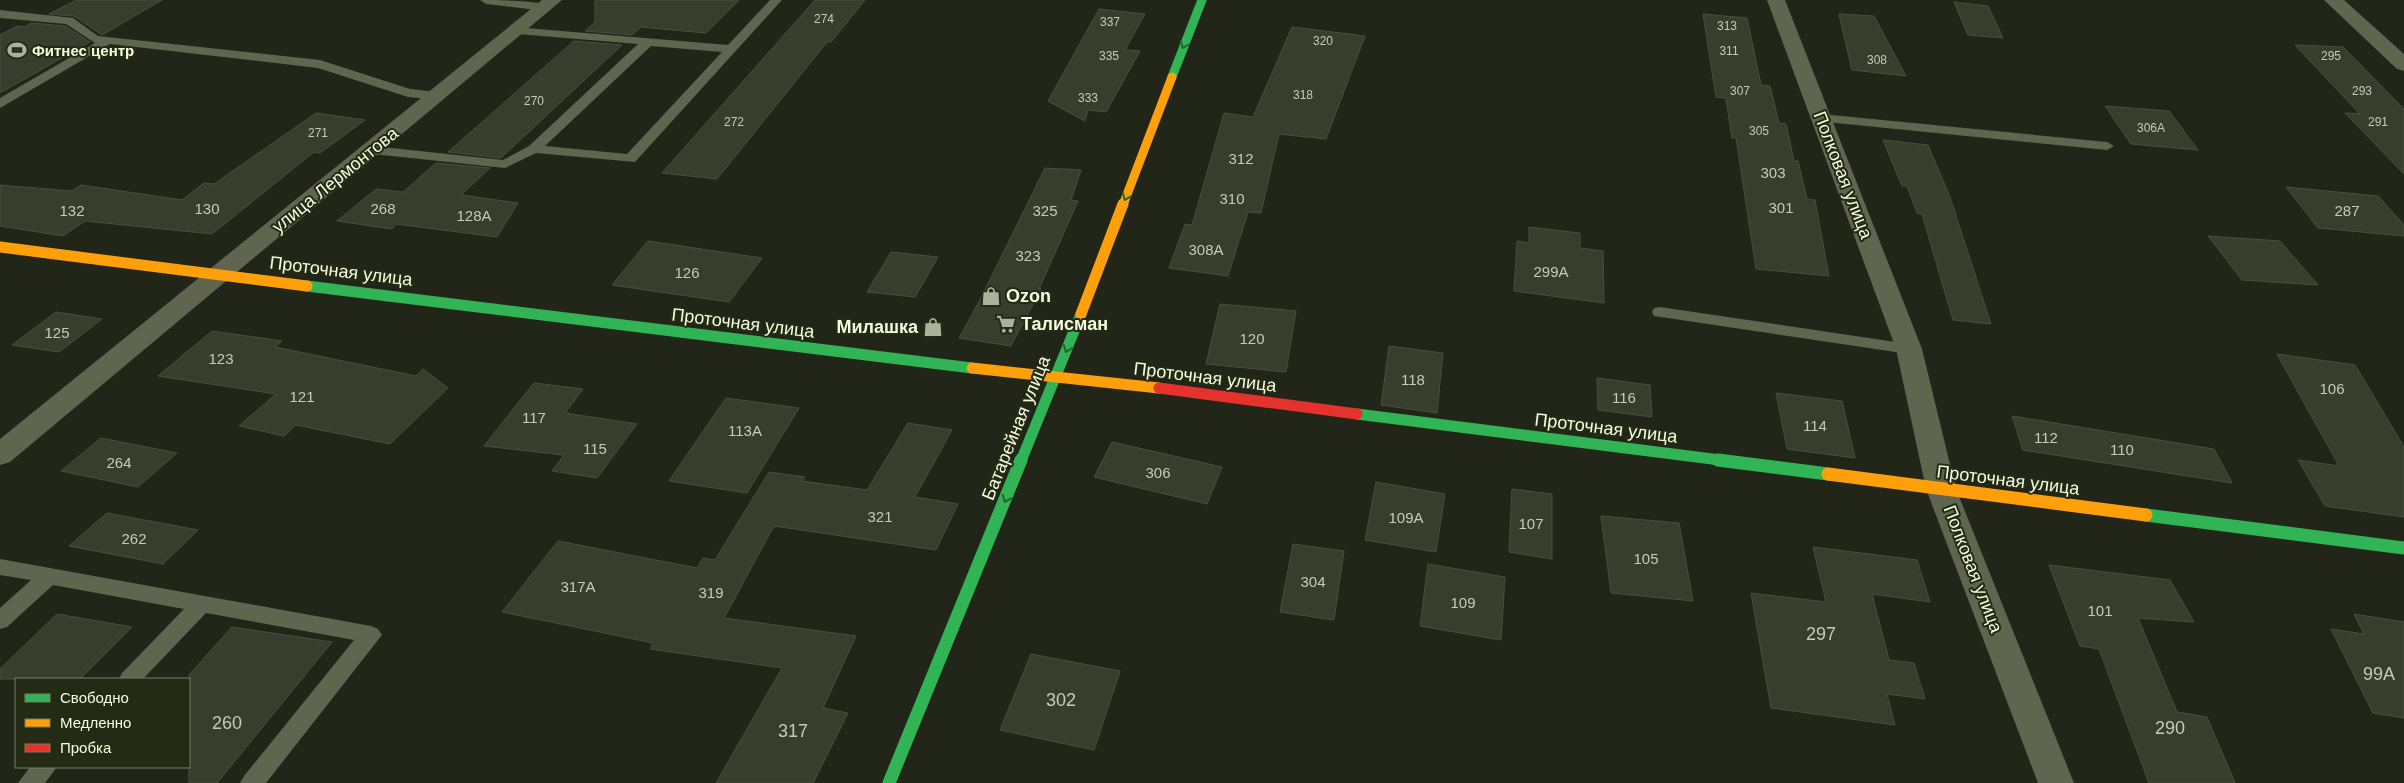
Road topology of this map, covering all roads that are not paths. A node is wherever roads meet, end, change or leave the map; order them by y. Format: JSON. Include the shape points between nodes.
{"nodes":[{"id":1,"x":486,"y":0,"type":"edge"},
{"id":2,"x":776,"y":0,"type":"edge"},
{"id":3,"x":1202,"y":0,"type":"edge"},
{"id":4,"x":1776,"y":0,"type":"edge"},
{"id":5,"x":2333,"y":0,"type":"edge"},
{"id":6,"x":549,"y":3,"type":"edge"},
{"id":7,"x":0,"y":14,"type":"edge"},
{"id":8,"x":518,"y":30,"type":"junction"},
{"id":9,"x":109,"y":40,"type":"junction"},
{"id":10,"x":649,"y":42,"type":"junction"},
{"id":11,"x":732,"y":49,"type":"junction"},
{"id":12,"x":2404,"y":64,"type":"edge"},
{"id":13,"x":438,"y":96,"type":"junction"},
{"id":14,"x":0,"y":104,"type":"edge"},
{"id":15,"x":1821,"y":118,"type":"junction"},
{"id":16,"x":2107,"y":146,"type":"dead end"},
{"id":17,"x":534,"y":149,"type":"junction"},
{"id":18,"x":373,"y":150,"type":"junction"},
{"id":19,"x":0,"y":247,"type":"edge"},
{"id":20,"x":220,"y":273,"type":"junction"},
{"id":21,"x":1660,"y":312,"type":"dead end"},
{"id":22,"x":1909,"y":349,"type":"junction"},
{"id":23,"x":1057,"y":376,"type":"junction"},
{"id":24,"x":0,"y":455,"type":"edge"},
{"id":25,"x":1941,"y":489,"type":"junction"},
{"id":26,"x":2404,"y":548,"type":"edge"},
{"id":27,"x":0,"y":567,"type":"edge"},
{"id":28,"x":49,"y":576,"type":"junction"},
{"id":29,"x":202,"y":604,"type":"junction"},
{"id":30,"x":0,"y":621,"type":"edge"},
{"id":31,"x":131,"y":678,"type":"edge"},
{"id":32,"x":44,"y":768,"type":"edge"},
{"id":33,"x":30,"y":783,"type":"edge"},
{"id":34,"x":252,"y":783,"type":"edge"},
{"id":35,"x":889,"y":783,"type":"edge"},
{"id":36,"x":2056,"y":783,"type":"edge"}],
"edges":[{"from":1,"to":6,"type":"lane"},
{"from":2,"to":11,"type":"lane"},
{"from":3,"to":23,"type":"street","name":"Батарейная улица","one_way":true},
{"from":4,"to":15,"type":"street","name":"Полковая улица"},
{"from":5,"to":12,"type":"street"},
{"from":6,"to":8,"type":"street","name":"улица Лермонтова"},
{"from":7,"to":9,"type":"lane","via":[[69,21],[95,39]]},
{"from":8,"to":10,"type":"lane"},
{"from":8,"to":13,"type":"street","name":"улица Лермонтова"},
{"from":9,"to":13,"type":"lane","via":[[320,64],[408,94]]},
{"from":9,"to":14,"type":"lane"},
{"from":10,"to":11,"type":"lane"},
{"from":10,"to":17,"type":"lane"},
{"from":11,"to":17,"type":"lane","via":[[630,159]]},
{"from":13,"to":18,"type":"street","name":"улица Лермонтова"},
{"from":15,"to":16,"type":"lane"},
{"from":15,"to":22,"type":"street","name":"Полковая улица"},
{"from":17,"to":18,"type":"lane","via":[[504,164]]},
{"from":18,"to":20,"type":"street","name":"улица Лермонтова"},
{"from":19,"to":20,"type":"street","name":"Проточная улица"},
{"from":20,"to":23,"type":"street","name":"Проточная улица","via":[[909,362]]},
{"from":20,"to":24,"type":"street","name":"улица Лермонтова"},
{"from":21,"to":22,"type":"lane"},
{"from":22,"to":25,"type":"street","name":"Полковая улица"},
{"from":23,"to":25,"type":"street","name":"Проточная улица"},
{"from":23,"to":35,"type":"street","name":"Батарейная улица","one_way":true},
{"from":25,"to":26,"type":"street","name":"Проточная улица"},
{"from":25,"to":36,"type":"street","name":"Полковая улица"},
{"from":27,"to":28,"type":"lane"},
{"from":28,"to":29,"type":"lane"},
{"from":28,"to":30,"type":"lane"},
{"from":29,"to":31,"type":"lane"},
{"from":29,"to":34,"type":"lane","via":[[371,634]]},
{"from":32,"to":33,"type":"lane"}]}
